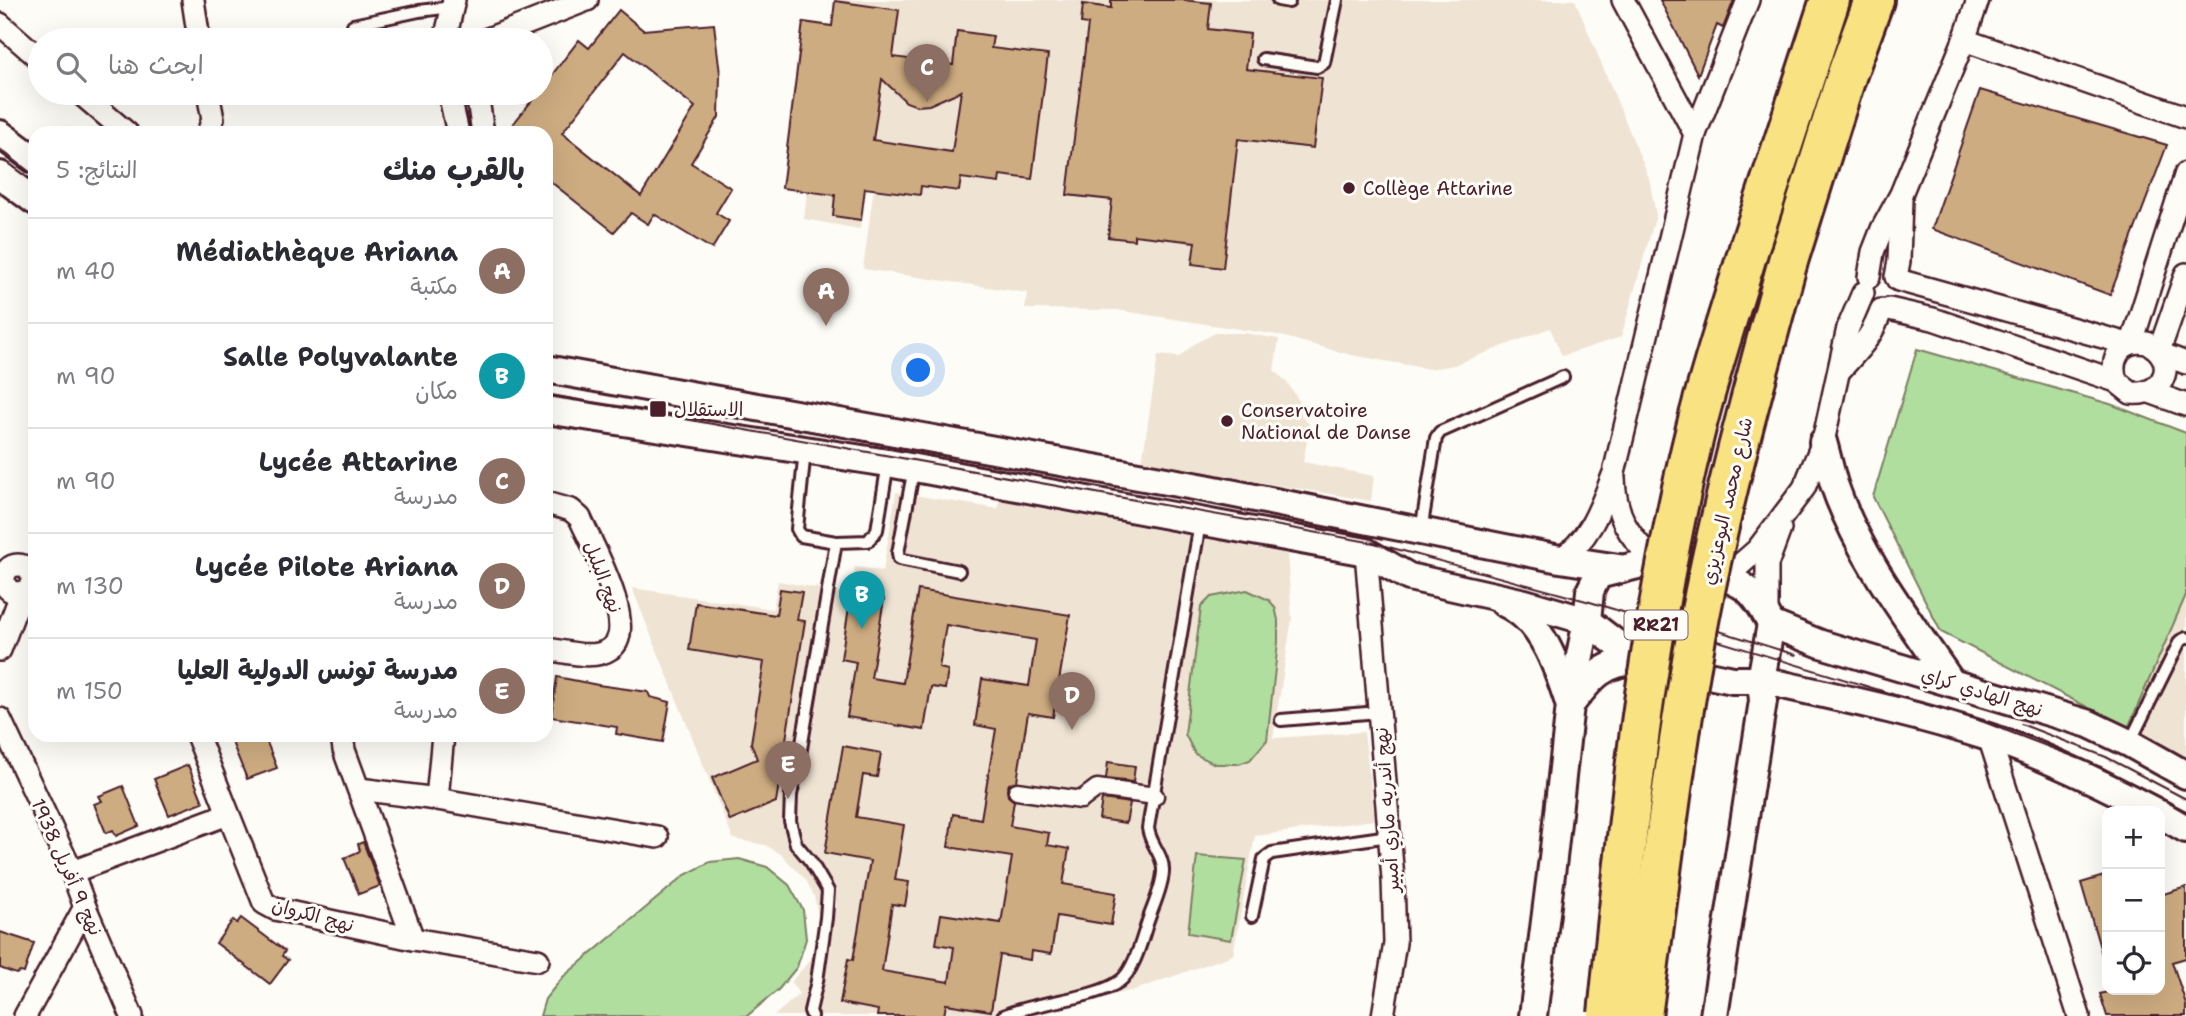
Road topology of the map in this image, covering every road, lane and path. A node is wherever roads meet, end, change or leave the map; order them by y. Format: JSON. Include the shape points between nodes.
{"nodes":[{"id":1,"x":192,"y":0,"type":"edge"},
{"id":2,"x":587,"y":0,"type":"edge"},
{"id":3,"x":1337,"y":0,"type":"edge"},
{"id":4,"x":1623,"y":0,"type":"edge"},
{"id":5,"x":1748,"y":0,"type":"edge"},
{"id":6,"x":1830,"y":0,"type":"edge"},
{"id":7,"x":1874,"y":0,"type":"edge"},
{"id":8,"x":1978,"y":0,"type":"edge"},
{"id":9,"x":453,"y":23,"type":"edge"},
{"id":10,"x":0,"y":24,"type":"edge"},
{"id":11,"x":354,"y":26,"type":"dead end"},
{"id":12,"x":197,"y":28,"type":"edge"},
{"id":13,"x":516,"y":28,"type":"edge"},
{"id":14,"x":1964,"y":40,"type":"junction"},
{"id":15,"x":28,"y":48,"type":"edge"},
{"id":16,"x":1262,"y":58,"type":"dead end"},
{"id":17,"x":94,"y":105,"type":"edge"},
{"id":18,"x":210,"y":105,"type":"edge"},
{"id":19,"x":452,"y":105,"type":"edge"},
{"id":20,"x":479,"y":105,"type":"edge"},
{"id":21,"x":2186,"y":117,"type":"edge"},
{"id":22,"x":119,"y":126,"type":"edge"},
{"id":23,"x":210,"y":126,"type":"edge"},
{"id":24,"x":456,"y":126,"type":"edge"},
{"id":25,"x":482,"y":126,"type":"edge"},
{"id":26,"x":0,"y":134,"type":"edge"},
{"id":27,"x":1695,"y":134,"type":"junction"},
{"id":28,"x":28,"y":155,"type":"edge"},
{"id":29,"x":2186,"y":173,"type":"edge"},
{"id":30,"x":0,"y":175,"type":"edge"},
{"id":31,"x":1901,"y":194,"type":"junction"},
{"id":32,"x":28,"y":196,"type":"edge"},
{"id":33,"x":2186,"y":274,"type":"edge"},
{"id":34,"x":1897,"y":279,"type":"junction"},
{"id":35,"x":1866,"y":285,"type":"junction"},
{"id":36,"x":1885,"y":309,"type":"junction"},
{"id":37,"x":2130,"y":343,"type":"junction"},
{"id":38,"x":2160,"y":353,"type":"junction"},
{"id":39,"x":2186,"y":363,"type":"edge"},
{"id":40,"x":1841,"y":369,"type":"junction"},
{"id":41,"x":558,"y":371,"type":"edge"},
{"id":42,"x":1563,"y":377,"type":"dead end"},
{"id":43,"x":2116,"y":382,"type":"junction"},
{"id":44,"x":2150,"y":392,"type":"junction"},
{"id":45,"x":2186,"y":405,"type":"edge"},
{"id":46,"x":553,"y":411,"type":"edge"},
{"id":47,"x":1823,"y":442,"type":"junction"},
{"id":48,"x":805,"y":450,"type":"junction"},
{"id":49,"x":888,"y":463,"type":"junction"},
{"id":50,"x":914,"y":468,"type":"junction"},
{"id":51,"x":1614,"y":472,"type":"junction"},
{"id":52,"x":553,"y":505,"type":"edge"},
{"id":53,"x":1786,"y":514,"type":"junction"},
{"id":54,"x":1201,"y":520,"type":"junction"},
{"id":55,"x":1421,"y":531,"type":"junction"},
{"id":56,"x":836,"y":542,"type":"junction"},
{"id":57,"x":1366,"y":552,"type":"junction"},
{"id":58,"x":1560,"y":559,"type":"junction"},
{"id":59,"x":1654,"y":561,"type":"junction"},
{"id":60,"x":1619,"y":568,"type":"junction"},
{"id":61,"x":959,"y":571,"type":"dead end"},
{"id":62,"x":2,"y":572,"type":"edge"},
{"id":63,"x":28,"y":574,"type":"edge"},
{"id":64,"x":1409,"y":577,"type":"junction"},
{"id":65,"x":1725,"y":578,"type":"junction"},
{"id":66,"x":28,"y":585,"type":"edge"},
{"id":67,"x":1480,"y":593,"type":"junction"},
{"id":68,"x":1370,"y":604,"type":"junction"},
{"id":69,"x":1769,"y":620,"type":"junction"},
{"id":70,"x":1587,"y":621,"type":"junction"},
{"id":71,"x":2186,"y":638,"type":"edge"},
{"id":72,"x":0,"y":650,"type":"edge"},
{"id":73,"x":553,"y":650,"type":"edge"},
{"id":74,"x":1639,"y":661,"type":"junction"},
{"id":75,"x":1761,"y":680,"type":"junction"},
{"id":76,"x":1951,"y":682,"type":"junction"},
{"id":77,"x":1570,"y":705,"type":"junction"},
{"id":78,"x":1379,"y":712,"type":"junction"},
{"id":79,"x":0,"y":719,"type":"edge"},
{"id":80,"x":1280,"y":720,"type":"dead end"},
{"id":81,"x":1989,"y":737,"type":"junction"},
{"id":82,"x":200,"y":742,"type":"edge"},
{"id":83,"x":343,"y":742,"type":"edge"},
{"id":84,"x":442,"y":742,"type":"edge"},
{"id":85,"x":2130,"y":743,"type":"junction"},
{"id":86,"x":2186,"y":775,"type":"edge"},
{"id":87,"x":359,"y":789,"type":"junction"},
{"id":88,"x":1017,"y":791,"type":"dead end"},
{"id":89,"x":1155,"y":796,"type":"junction"},
{"id":90,"x":437,"y":799,"type":"junction"},
{"id":91,"x":2144,"y":806,"type":"edge"},
{"id":92,"x":228,"y":814,"type":"junction"},
{"id":93,"x":2165,"y":817,"type":"edge"},
{"id":94,"x":2186,"y":829,"type":"edge"},
{"id":95,"x":1390,"y":835,"type":"junction"},
{"id":96,"x":657,"y":837,"type":"dead end"},
{"id":97,"x":72,"y":872,"type":"junction"},
{"id":98,"x":85,"y":908,"type":"junction"},
{"id":99,"x":1252,"y":916,"type":"dead end"},
{"id":100,"x":413,"y":939,"type":"junction"},
{"id":101,"x":538,"y":960,"type":"dead end"},
{"id":102,"x":1634,"y":1015,"type":"edge"},
{"id":103,"x":25,"y":1016,"type":"edge"},
{"id":104,"x":132,"y":1016,"type":"edge"},
{"id":105,"x":812,"y":1016,"type":"edge"},
{"id":106,"x":1003,"y":1016,"type":"edge"},
{"id":107,"x":1383,"y":1016,"type":"edge"},
{"id":108,"x":1533,"y":1016,"type":"edge"},
{"id":109,"x":1714,"y":1016,"type":"edge"},
{"id":110,"x":2078,"y":1016,"type":"edge"}],
"edges":[{"from":1,"to":12,"type":"street"},
{"from":2,"to":13,"type":"street"},
{"from":3,"to":16,"type":"lane","via":[[1324,64],[1317,67]]},
{"from":4,"to":27,"type":"street"},
{"from":5,"to":27,"type":"street"},
{"from":6,"to":102,"type":"highway","name":"شارع محمد البوعزيزي","number":"RR21","bridge":true,"via":[[1696,428],[1659,605],[1628,813]]},
{"from":7,"to":102,"type":"highway","name":"شارع محمد البوعزيزي","number":"RR21","bridge":true,"via":[[1788,261],[1739,443],[1700,617]]},
{"from":8,"to":14,"type":"street"},
{"from":9,"to":11,"type":"lane","via":[[419,11]]},
{"from":10,"to":15,"type":"street"},
{"from":14,"to":21,"type":"street"},
{"from":14,"to":31,"type":"street"},
{"from":17,"to":22,"type":"street"},
{"from":18,"to":23,"type":"street"},
{"from":19,"to":24,"type":"street"},
{"from":20,"to":25,"type":"street"},
{"from":26,"to":28,"type":"street"},
{"from":27,"to":51,"type":"street"},
{"from":29,"to":37,"type":"street"},
{"from":30,"to":32,"type":"street"},
{"from":31,"to":34,"type":"street"},
{"from":31,"to":35,"type":"street","via":[[1873,252]]},
{"from":33,"to":38,"type":"street"},
{"from":34,"to":35,"type":"street","via":[[1876,272]]},
{"from":34,"to":36,"type":"street","via":[[1900,297]]},
{"from":34,"to":37,"type":"street"},
{"from":35,"to":36,"type":"street","via":[[1869,305]]},
{"from":35,"to":40,"type":"street","via":[[1848,328]]},
{"from":36,"to":40,"type":"street","via":[[1867,341]]},
{"from":36,"to":43,"type":"street","via":[[1933,319]]},
{"from":37,"to":38,"type":"street","via":[[2147,343]]},
{"from":37,"to":43,"type":"street","via":[[2114,360]]},
{"from":38,"to":39,"type":"street"},
{"from":38,"to":44,"type":"street","via":[[2164,376]]},
{"from":40,"to":47,"type":"street"},
{"from":41,"to":55,"type":"street","name":"نهج الهادي كراي"},
{"from":42,"to":55,"type":"lane","via":[[1440,432]]},
{"from":43,"to":44,"type":"street","via":[[2131,393]]},
{"from":44,"to":45,"type":"street"},
{"from":46,"to":48,"type":"street"},
{"from":47,"to":53,"type":"street","via":[[1804,488]]},
{"from":47,"to":76,"type":"street","via":[[1852,526],[1882,582]]},
{"from":48,"to":49,"type":"street"},
{"from":48,"to":56,"type":"lane","via":[[797,529],[801,536]]},
{"from":49,"to":50,"type":"street"},
{"from":49,"to":56,"type":"lane","via":[[877,530],[868,541]]},
{"from":50,"to":54,"type":"street"},
{"from":50,"to":61,"type":"lane","via":[[900,559]]},
{"from":51,"to":58,"type":"street","via":[[1585,537]]},
{"from":51,"to":59,"type":"street","via":[[1622,520]]},
{"from":52,"to":73,"type":"street","name":"نهج البلبل","via":[[580,518],[612,591],[621,631],[610,650],[598,654]]},
{"from":53,"to":65,"type":"street"},
{"from":53,"to":69,"type":"street","via":[[1767,564]]},
{"from":54,"to":57,"type":"street"},
{"from":54,"to":89,"type":"lane"},
{"from":55,"to":58,"type":"street","name":"نهج الهادي كراي"},
{"from":56,"to":105,"type":"lane","via":[[791,794],[790,821],[796,844],[828,891]]},
{"from":57,"to":64,"type":"street"},
{"from":57,"to":68,"type":"street","name":"نهج أندريه ماري أمبير"},
{"from":58,"to":60,"type":"street","name":"نهج الهادي كراي"},
{"from":59,"to":60,"type":"street","name":"نهج الهادي كراي"},
{"from":59,"to":65,"type":"street","name":"نهج الهادي كراي"},
{"from":60,"to":70,"type":"street","name":"نهج الهادي كراي","via":[[1598,575],[1590,592]]},
{"from":62,"to":63,"type":"street","via":[[17,564],[26,567]]},
{"from":64,"to":67,"type":"street"},
{"from":64,"to":68,"type":"street","via":[[1393,577]]},
{"from":65,"to":69,"type":"street","name":"نهج الهادي كراي","via":[[1753,594]]},
{"from":66,"to":72,"type":"street"},
{"from":67,"to":70,"type":"street"},
{"from":67,"to":77,"type":"street","via":[[1528,620],[1554,660]]},
{"from":68,"to":78,"type":"street","name":"نهج أندريه ماري أمبير"},
{"from":69,"to":75,"type":"street"},
{"from":69,"to":76,"type":"street","name":"نهج الهادي كراي","via":[[1821,644]]},
{"from":70,"to":74,"type":"street"},
{"from":70,"to":77,"type":"street"},
{"from":71,"to":85,"type":"lane","via":[[2180,641]]},
{"from":74,"to":75,"type":"street","via":[[1733,680]]},
{"from":74,"to":77,"type":"street","via":[[1618,661],[1599,673]]},
{"from":75,"to":81,"type":"street"},
{"from":75,"to":109,"type":"street","via":[[1763,701]]},
{"from":76,"to":85,"type":"street","name":"نهج الهادي كراي","via":[[2089,724]]},
{"from":77,"to":108,"type":"street"},
{"from":78,"to":80,"type":"lane"},
{"from":78,"to":95,"type":"street","name":"نهج أندريه ماري أمبير"},
{"from":79,"to":97,"type":"street","name":"نهج 9 أفريل 1938"},
{"from":81,"to":91,"type":"street"},
{"from":81,"to":110,"type":"street"},
{"from":82,"to":92,"type":"street","name":"نهج الكروان"},
{"from":83,"to":87,"type":"street"},
{"from":84,"to":90,"type":"street"},
{"from":85,"to":86,"type":"street","name":"نهج الهادي كراي"},
{"from":87,"to":90,"type":"street"},
{"from":87,"to":100,"type":"street"},
{"from":88,"to":89,"type":"street","via":[[1081,800],[1097,788]]},
{"from":89,"to":106,"type":"lane","via":[[1148,828],[1163,873],[1138,954],[1122,981]]},
{"from":90,"to":96,"type":"street"},
{"from":92,"to":97,"type":"street"},
{"from":92,"to":100,"type":"street","name":"نهج الكروان","via":[[264,902],[275,909]]},
{"from":93,"to":94,"type":"street"},
{"from":95,"to":99,"type":"lane","via":[[1272,853],[1264,859]]},
{"from":95,"to":107,"type":"street","name":"نهج أندريه ماري أمبير","via":[[1395,943]]},
{"from":97,"to":98,"type":"street","name":"نهج 9 أفريل 1938"},
{"from":98,"to":103,"type":"street"},
{"from":98,"to":104,"type":"street","name":"نهج 9 أفريل 1938"},
{"from":100,"to":101,"type":"street","name":"نهج الكروان"}]}
